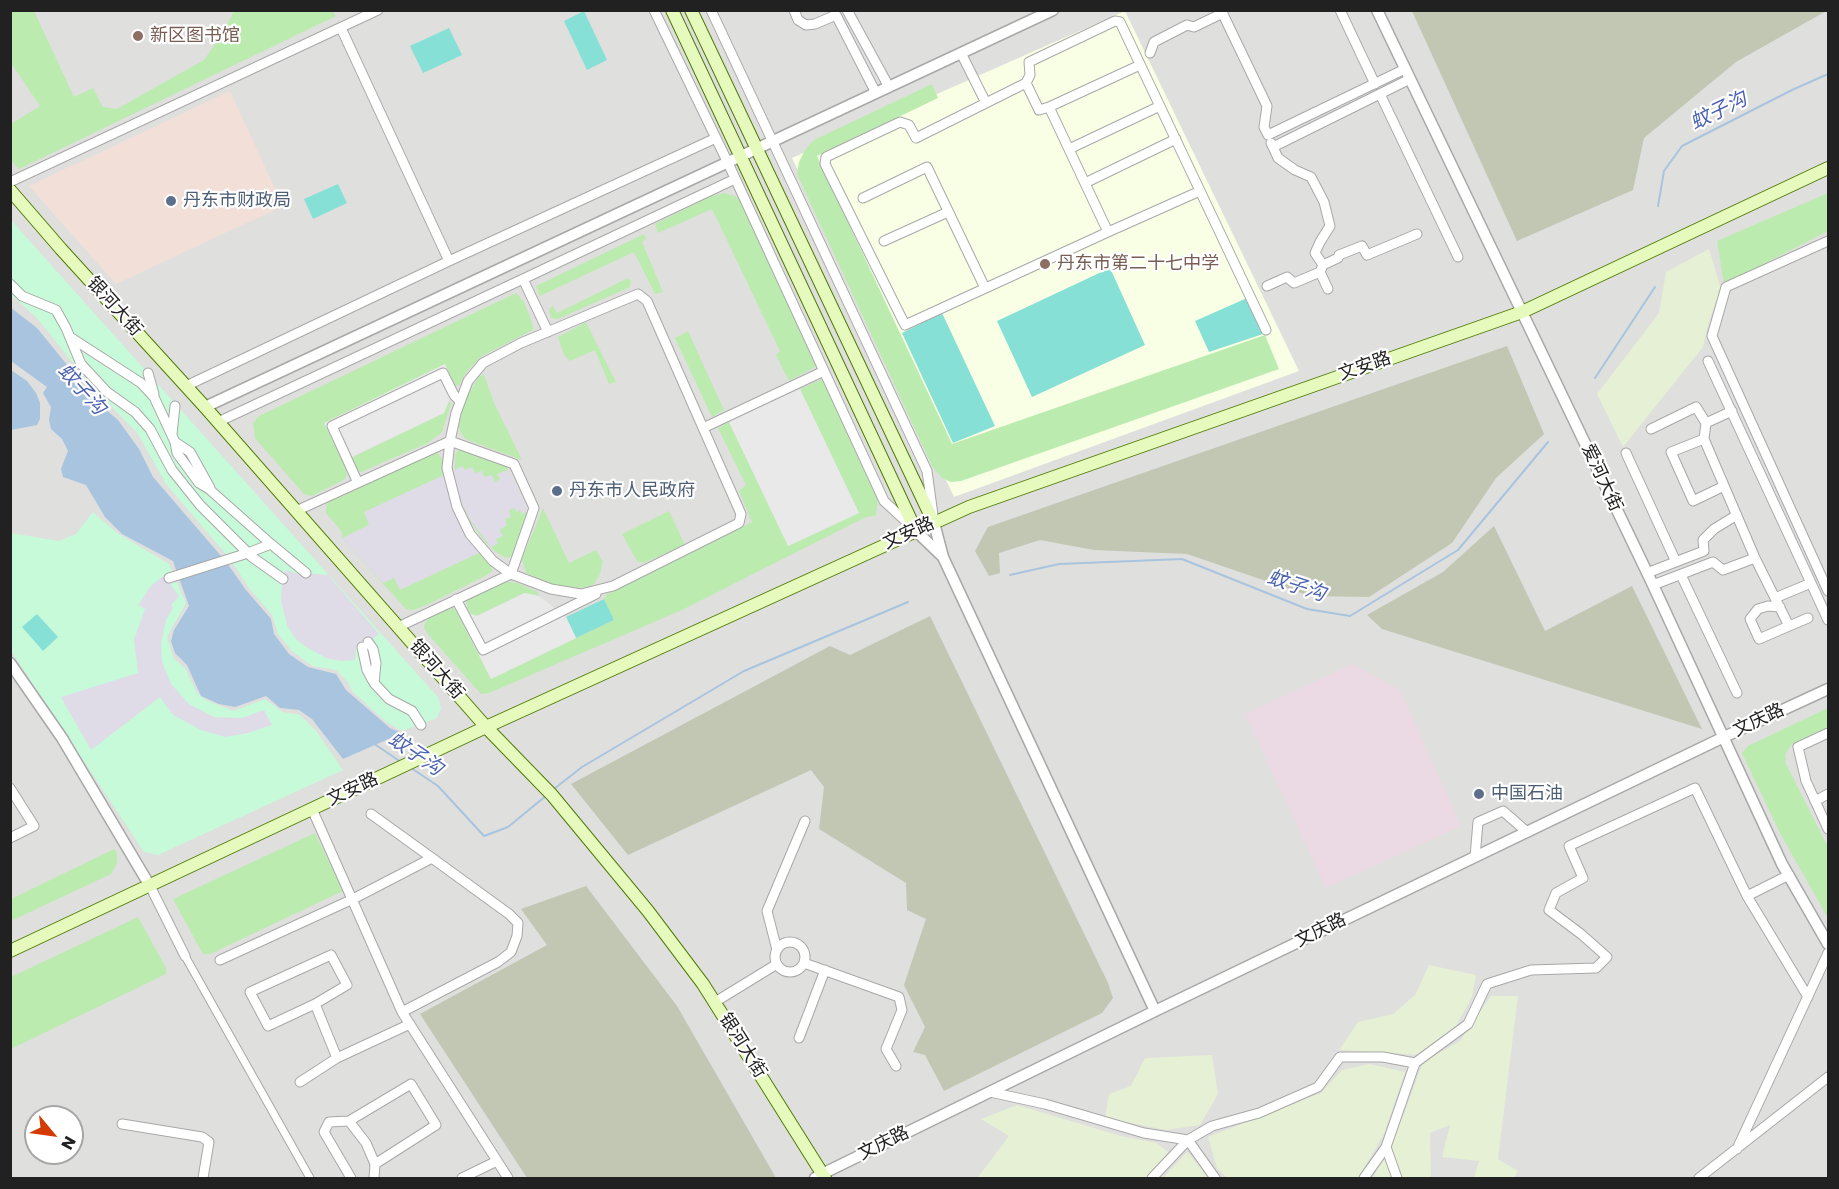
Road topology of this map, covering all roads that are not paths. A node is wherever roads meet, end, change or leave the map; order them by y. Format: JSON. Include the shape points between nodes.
{"nodes":[{"id":1,"x":378,"y":10,"type":"edge"},
{"id":2,"x":654,"y":10,"type":"edge"},
{"id":3,"x":672,"y":10,"type":"edge"},
{"id":4,"x":691,"y":10,"type":"edge"},
{"id":5,"x":711,"y":10,"type":"edge"},
{"id":6,"x":794,"y":10,"type":"edge"},
{"id":7,"x":1053,"y":10,"type":"edge"},
{"id":8,"x":1341,"y":10,"type":"edge"},
{"id":9,"x":1377,"y":10,"type":"edge"},
{"id":10,"x":842,"y":12,"type":"edge"},
{"id":11,"x":1222,"y":12,"type":"edge"},
{"id":12,"x":340,"y":28,"type":"junction"},
{"id":13,"x":1149,"y":53,"type":"dead end"},
{"id":14,"x":961,"y":54,"type":"junction"},
{"id":15,"x":1140,"y":65,"type":"junction"},
{"id":16,"x":1408,"y":74,"type":"junction"},
{"id":17,"x":1026,"y":83,"type":"junction"},
{"id":18,"x":1375,"y":84,"type":"junction"},
{"id":19,"x":889,"y":87,"type":"junction"},
{"id":20,"x":876,"y":93,"type":"junction"},
{"id":21,"x":1380,"y":94,"type":"junction"},
{"id":22,"x":986,"y":103,"type":"junction"},
{"id":23,"x":1160,"y":106,"type":"junction"},
{"id":24,"x":1049,"y":107,"type":"junction"},
{"id":25,"x":1268,"y":135,"type":"junction"},
{"id":26,"x":716,"y":138,"type":"junction"},
{"id":27,"x":1176,"y":140,"type":"junction"},
{"id":28,"x":772,"y":142,"type":"junction"},
{"id":29,"x":1273,"y":147,"type":"junction"},
{"id":30,"x":756,"y":149,"type":"junction"},
{"id":31,"x":1069,"y":149,"type":"junction"},
{"id":32,"x":741,"y":157,"type":"junction"},
{"id":33,"x":728,"y":163,"type":"junction"},
{"id":34,"x":1828,"y":170,"type":"edge"},
{"id":35,"x":735,"y":179,"type":"junction"},
{"id":36,"x":10,"y":182,"type":"edge"},
{"id":37,"x":1085,"y":183,"type":"junction"},
{"id":38,"x":10,"y":190,"type":"edge"},
{"id":39,"x":1200,"y":191,"type":"junction"},
{"id":40,"x":863,"y":198,"type":"dead end"},
{"id":41,"x":948,"y":212,"type":"junction"},
{"id":42,"x":1108,"y":232,"type":"junction"},
{"id":43,"x":1417,"y":234,"type":"dead end"},
{"id":44,"x":884,"y":241,"type":"dead end"},
{"id":45,"x":1828,"y":241,"type":"edge"},
{"id":46,"x":1458,"y":257,"type":"dead end"},
{"id":47,"x":449,"y":261,"type":"junction"},
{"id":48,"x":1321,"y":268,"type":"junction"},
{"id":49,"x":523,"y":279,"type":"junction"},
{"id":50,"x":10,"y":284,"type":"edge"},
{"id":51,"x":1267,"y":286,"type":"dead end"},
{"id":52,"x":985,"y":288,"type":"junction"},
{"id":53,"x":1328,"y":289,"type":"dead end"},
{"id":54,"x":1522,"y":312,"type":"junction"},
{"id":55,"x":1266,"y":330,"type":"dead end"},
{"id":56,"x":548,"y":332,"type":"junction"},
{"id":57,"x":70,"y":337,"type":"junction"},
{"id":58,"x":1708,"y":361,"type":"dead end"},
{"id":59,"x":824,"y":371,"type":"junction"},
{"id":60,"x":148,"y":373,"type":"dead end"},
{"id":61,"x":186,"y":386,"type":"junction"},
{"id":62,"x":154,"y":396,"type":"junction"},
{"id":63,"x":460,"y":401,"type":"junction"},
{"id":64,"x":175,"y":406,"type":"dead end"},
{"id":65,"x":205,"y":407,"type":"junction"},
{"id":66,"x":1732,"y":411,"type":"junction"},
{"id":67,"x":218,"y":422,"type":"junction"},
{"id":68,"x":1706,"y":423,"type":"junction"},
{"id":69,"x":703,"y":428,"type":"junction"},
{"id":70,"x":1651,"y":429,"type":"dead end"},
{"id":71,"x":173,"y":438,"type":"junction"},
{"id":72,"x":1704,"y":439,"type":"junction"},
{"id":73,"x":450,"y":441,"type":"junction"},
{"id":74,"x":1626,"y":453,"type":"dead end"},
{"id":75,"x":358,"y":483,"type":"junction"},
{"id":76,"x":1724,"y":486,"type":"junction"},
{"id":77,"x":296,"y":511,"type":"junction"},
{"id":78,"x":1737,"y":515,"type":"junction"},
{"id":79,"x":934,"y":523,"type":"junction"},
{"id":80,"x":916,"y":531,"type":"junction"},
{"id":81,"x":271,"y":544,"type":"junction"},
{"id":82,"x":248,"y":553,"type":"junction"},
{"id":83,"x":943,"y":557,"type":"junction"},
{"id":84,"x":1755,"y":558,"type":"junction"},
{"id":85,"x":1676,"y":562,"type":"junction"},
{"id":86,"x":306,"y":573,"type":"dead end"},
{"id":87,"x":1647,"y":573,"type":"junction"},
{"id":88,"x":511,"y":574,"type":"junction"},
{"id":89,"x":1681,"y":575,"type":"junction"},
{"id":90,"x":169,"y":578,"type":"dead end"},
{"id":91,"x":283,"y":579,"type":"dead end"},
{"id":92,"x":1811,"y":583,"type":"junction"},
{"id":93,"x":1653,"y":585,"type":"junction"},
{"id":94,"x":613,"y":586,"type":"junction"},
{"id":95,"x":1828,"y":591,"type":"edge"},
{"id":96,"x":1775,"y":598,"type":"junction"},
{"id":97,"x":456,"y":599,"type":"junction"},
{"id":98,"x":1780,"y":608,"type":"junction"},
{"id":99,"x":1808,"y":618,"type":"dead end"},
{"id":100,"x":1828,"y":620,"type":"edge"},
{"id":101,"x":1789,"y":626,"type":"junction"},
{"id":102,"x":398,"y":627,"type":"junction"},
{"id":103,"x":365,"y":645,"type":"dead end"},
{"id":104,"x":10,"y":663,"type":"edge"},
{"id":105,"x":1828,"y":689,"type":"edge"},
{"id":106,"x":1737,"y":693,"type":"dead end"},
{"id":107,"x":421,"y":724,"type":"dead end"},
{"id":108,"x":486,"y":727,"type":"junction"},
{"id":109,"x":1828,"y":733,"type":"edge"},
{"id":110,"x":1724,"y":737,"type":"junction"},
{"id":111,"x":10,"y":788,"type":"edge"},
{"id":112,"x":1828,"y":794,"type":"edge"},
{"id":113,"x":1815,"y":801,"type":"junction"},
{"id":114,"x":312,"y":809,"type":"junction"},
{"id":115,"x":371,"y":814,"type":"dead end"},
{"id":116,"x":804,"y":821,"type":"dead end"},
{"id":117,"x":1828,"y":829,"type":"edge"},
{"id":118,"x":1527,"y":832,"type":"junction"},
{"id":119,"x":10,"y":838,"type":"edge"},
{"id":120,"x":1475,"y":857,"type":"junction"},
{"id":121,"x":432,"y":858,"type":"junction"},
{"id":122,"x":1789,"y":875,"type":"junction"},
{"id":123,"x":150,"y":886,"type":"junction"},
{"id":124,"x":1747,"y":896,"type":"junction"},
{"id":125,"x":353,"y":899,"type":"junction"},
{"id":126,"x":1828,"y":944,"type":"edge"},
{"id":127,"x":777,"y":950,"type":"junction"},
{"id":128,"x":10,"y":951,"type":"edge"},
{"id":129,"x":1828,"y":953,"type":"edge"},
{"id":130,"x":185,"y":956,"type":"joint"},
{"id":131,"x":220,"y":960,"type":"dead end"},
{"id":132,"x":804,"y":963,"type":"junction"},
{"id":133,"x":777,"y":964,"type":"junction"},
{"id":134,"x":825,"y":970,"type":"junction"},
{"id":135,"x":1808,"y":998,"type":"junction"},
{"id":136,"x":715,"y":1002,"type":"junction"},
{"id":137,"x":315,"y":1004,"type":"junction"},
{"id":138,"x":1155,"y":1011,"type":"junction"},
{"id":139,"x":402,"y":1012,"type":"junction"},
{"id":140,"x":410,"y":1024,"type":"junction"},
{"id":141,"x":799,"y":1038,"type":"dead end"},
{"id":142,"x":337,"y":1058,"type":"junction"},
{"id":143,"x":1415,"y":1063,"type":"junction"},
{"id":144,"x":896,"y":1066,"type":"dead end"},
{"id":145,"x":1828,"y":1077,"type":"edge"},
{"id":146,"x":300,"y":1082,"type":"dead end"},
{"id":147,"x":990,"y":1092,"type":"junction"},
{"id":148,"x":349,"y":1121,"type":"junction"},
{"id":149,"x":122,"y":1124,"type":"dead end"},
{"id":150,"x":1188,"y":1140,"type":"junction"},
{"id":151,"x":1386,"y":1147,"type":"junction"},
{"id":152,"x":1737,"y":1149,"type":"junction"},
{"id":153,"x":496,"y":1161,"type":"junction"},
{"id":154,"x":375,"y":1164,"type":"junction"},
{"id":155,"x":821,"y":1177,"type":"edge"},
{"id":156,"x":203,"y":1179,"type":"edge"},
{"id":157,"x":310,"y":1179,"type":"edge"},
{"id":158,"x":351,"y":1179,"type":"edge"},
{"id":159,"x":374,"y":1179,"type":"edge"},
{"id":160,"x":462,"y":1179,"type":"edge"},
{"id":161,"x":508,"y":1179,"type":"edge"},
{"id":162,"x":1152,"y":1179,"type":"edge"},
{"id":163,"x":1215,"y":1179,"type":"edge"},
{"id":164,"x":1364,"y":1179,"type":"edge"},
{"id":165,"x":1397,"y":1179,"type":"edge"},
{"id":166,"x":1699,"y":1179,"type":"edge"}],
"edges":[{"from":1,"to":12,"type":"street"},
{"from":2,"to":26,"type":"street"},
{"from":3,"to":32,"type":"main road"},
{"from":4,"to":30,"type":"main road"},
{"from":5,"to":28,"type":"street"},
{"from":6,"to":10,"type":"street","via":[[798,20],[806,25]]},
{"from":7,"to":14,"type":"street"},
{"from":8,"to":18,"type":"street"},
{"from":9,"to":16,"type":"street","name":"爱河大街"},
{"from":10,"to":19,"type":"street"},
{"from":10,"to":20,"type":"street"},
{"from":11,"to":13,"type":"street","via":[[1154,42]]},
{"from":11,"to":25,"type":"street","via":[[1267,106],[1264,127]]},
{"from":12,"to":36,"type":"street"},
{"from":12,"to":47,"type":"street"},
{"from":14,"to":19,"type":"street"},
{"from":14,"to":22,"type":"street"},
{"from":15,"to":17,"type":"street","via":[[1120,22],[1115,21],[1029,62]]},
{"from":15,"to":23,"type":"street"},
{"from":15,"to":24,"type":"street"},
{"from":16,"to":18,"type":"street"},
{"from":16,"to":21,"type":"street"},
{"from":16,"to":54,"type":"street","name":"爱河大街"},
{"from":17,"to":22,"type":"street"},
{"from":17,"to":24,"type":"street","via":[[1039,110]]},
{"from":18,"to":25,"type":"street"},
{"from":19,"to":20,"type":"street"},
{"from":20,"to":28,"type":"street"},
{"from":21,"to":29,"type":"street"},
{"from":21,"to":46,"type":"street"},
{"from":22,"to":52,"type":"street","via":[[916,138],[909,124],[900,122],[826,157],[825,164],[905,325]]},
{"from":23,"to":27,"type":"street"},
{"from":23,"to":31,"type":"street"},
{"from":24,"to":31,"type":"street"},
{"from":25,"to":29,"type":"street"},
{"from":26,"to":33,"type":"street"},
{"from":26,"to":47,"type":"street"},
{"from":27,"to":37,"type":"street"},
{"from":27,"to":39,"type":"street"},
{"from":28,"to":30,"type":"street"},
{"from":28,"to":79,"type":"street","via":[[927,471]]},
{"from":29,"to":48,"type":"street","via":[[1278,158],[1311,177],[1324,202],[1330,226],[1315,253]]},
{"from":30,"to":32,"type":"street"},
{"from":30,"to":79,"type":"main road"},
{"from":31,"to":37,"type":"street"},
{"from":32,"to":33,"type":"street"},
{"from":32,"to":80,"type":"main road"},
{"from":33,"to":35,"type":"street"},
{"from":33,"to":65,"type":"street"},
{"from":34,"to":54,"type":"main road","name":"文安路"},
{"from":35,"to":49,"type":"street"},
{"from":35,"to":59,"type":"street"},
{"from":37,"to":42,"type":"street"},
{"from":38,"to":61,"type":"main road","name":"银河大街"},
{"from":39,"to":42,"type":"street"},
{"from":39,"to":55,"type":"street"},
{"from":40,"to":41,"type":"street","via":[[927,167]]},
{"from":41,"to":44,"type":"street"},
{"from":41,"to":52,"type":"street"},
{"from":42,"to":52,"type":"street"},
{"from":43,"to":48,"type":"street","via":[[1367,255],[1362,246]]},
{"from":45,"to":95,"type":"street","via":[[1726,287],[1712,336]]},
{"from":47,"to":61,"type":"street"},
{"from":48,"to":51,"type":"street","via":[[1294,283],[1287,277]]},
{"from":48,"to":53,"type":"street"},
{"from":49,"to":56,"type":"street"},
{"from":49,"to":67,"type":"street"},
{"from":50,"to":57,"type":"street","via":[[22,296],[56,310]]},
{"from":54,"to":79,"type":"main road","name":"文安路","via":[[969,507]]},
{"from":54,"to":87,"type":"street","name":"爱河大街"},
{"from":56,"to":63,"type":"street","via":[[483,363],[468,381]]},
{"from":56,"to":69,"type":"street","via":[[638,294],[647,301]]},
{"from":57,"to":62,"type":"street","via":[[141,383]]},
{"from":57,"to":82,"type":"street","via":[[81,364],[107,392],[135,412],[200,505]]},
{"from":58,"to":66,"type":"street"},
{"from":59,"to":69,"type":"street"},
{"from":59,"to":80,"type":"street","via":[[884,501]]},
{"from":60,"to":62,"type":"street"},
{"from":61,"to":65,"type":"main road","name":"银河大街"},
{"from":62,"to":71,"type":"street"},
{"from":63,"to":73,"type":"street"},
{"from":63,"to":75,"type":"street","via":[[443,373],[332,426]]},
{"from":64,"to":71,"type":"street"},
{"from":65,"to":67,"type":"main road","name":"银河大街"},
{"from":66,"to":68,"type":"street"},
{"from":66,"to":92,"type":"street"},
{"from":67,"to":77,"type":"main road","name":"银河大街"},
{"from":68,"to":70,"type":"street","via":[[1695,407]]},
{"from":68,"to":72,"type":"street"},
{"from":69,"to":94,"type":"street","via":[[741,513],[739,523]]},
{"from":71,"to":81,"type":"street","via":[[177,453],[199,483]]},
{"from":72,"to":76,"type":"street"},
{"from":72,"to":76,"type":"street","via":[[1671,452],[1694,501]]},
{"from":73,"to":75,"type":"street"},
{"from":73,"to":88,"type":"street","via":[[447,468],[457,507],[470,534],[493,561]]},
{"from":73,"to":88,"type":"street","via":[[514,464],[534,508]]},
{"from":74,"to":85,"type":"street"},
{"from":75,"to":77,"type":"street"},
{"from":76,"to":78,"type":"street"},
{"from":77,"to":102,"type":"main road","name":"银河大街"},
{"from":78,"to":84,"type":"street"},
{"from":78,"to":85,"type":"street","via":[[1703,540],[1704,551]]},
{"from":79,"to":80,"type":"main road","name":"文安路"},
{"from":79,"to":83,"type":"street"},
{"from":80,"to":83,"type":"street"},
{"from":80,"to":108,"type":"main road","name":"文安路"},
{"from":81,"to":82,"type":"street"},
{"from":81,"to":86,"type":"street"},
{"from":82,"to":90,"type":"street"},
{"from":82,"to":91,"type":"street"},
{"from":83,"to":138,"type":"street"},
{"from":84,"to":89,"type":"street","via":[[1723,570],[1713,562]]},
{"from":84,"to":96,"type":"street"},
{"from":85,"to":87,"type":"street"},
{"from":87,"to":93,"type":"street","name":"爱河大街"},
{"from":88,"to":94,"type":"street","via":[[550,589],[580,594]]},
{"from":88,"to":97,"type":"street"},
{"from":89,"to":93,"type":"street"},
{"from":89,"to":106,"type":"street"},
{"from":92,"to":96,"type":"street"},
{"from":92,"to":100,"type":"street"},
{"from":93,"to":110,"type":"street","name":"爱河大街"},
{"from":94,"to":97,"type":"street","via":[[483,650]]},
{"from":96,"to":98,"type":"street"},
{"from":97,"to":102,"type":"street"},
{"from":98,"to":101,"type":"street"},
{"from":98,"to":101,"type":"street","via":[[1758,609],[1750,619],[1759,639]]},
{"from":99,"to":101,"type":"street"},
{"from":102,"to":108,"type":"main road","name":"银河大街"},
{"from":103,"to":107,"type":"street","via":[[374,650],[374,683],[389,699],[412,711]]},
{"from":104,"to":123,"type":"street","via":[[62,738]]},
{"from":105,"to":110,"type":"street","name":"文庆路"},
{"from":108,"to":114,"type":"main road","name":"文安路"},
{"from":108,"to":136,"type":"main road","name":"银河大街","via":[[550,792],[648,911]]},
{"from":109,"to":113,"type":"street","via":[[1798,747]]},
{"from":110,"to":118,"type":"street","name":"文庆路"},
{"from":110,"to":122,"type":"street","name":"爱河大街"},
{"from":111,"to":119,"type":"street","via":[[34,826]]},
{"from":112,"to":113,"type":"street"},
{"from":113,"to":117,"type":"street"},
{"from":114,"to":123,"type":"main road","name":"文安路"},
{"from":114,"to":125,"type":"street"},
{"from":115,"to":121,"type":"street"},
{"from":116,"to":127,"type":"street","via":[[766,911]]},
{"from":118,"to":120,"type":"street","name":"文庆路"},
{"from":118,"to":120,"type":"street","via":[[1503,811],[1478,822]]},
{"from":120,"to":138,"type":"street","name":"文庆路"},
{"from":121,"to":125,"type":"street"},
{"from":121,"to":139,"type":"street","via":[[510,914],[518,923],[517,936],[511,951],[498,962]]},
{"from":122,"to":124,"type":"street"},
{"from":122,"to":126,"type":"street","name":"爱河大街"},
{"from":123,"to":128,"type":"main road","name":"文安路"},
{"from":123,"to":130,"type":"street"},
{"from":124,"to":135,"type":"street"},
{"from":124,"to":143,"type":"street","via":[[1695,788],[1569,846],[1584,878],[1556,893],[1549,910],[1607,957],[1596,968],[1531,970],[1487,984],[1467,1024]]},
{"from":125,"to":131,"type":"street"},
{"from":125,"to":139,"type":"street"},
{"from":127,"to":132,"type":"street","via":[[789,942],[799,945]]},
{"from":127,"to":133,"type":"street"},
{"from":129,"to":135,"type":"street"},
{"from":130,"to":157,"type":"street"},
{"from":132,"to":133,"type":"street","via":[[793,972],[783,971]]},
{"from":132,"to":134,"type":"street"},
{"from":133,"to":136,"type":"street"},
{"from":134,"to":141,"type":"street"},
{"from":134,"to":144,"type":"street","via":[[899,998],[902,1010],[886,1049]]},
{"from":135,"to":152,"type":"street"},
{"from":136,"to":155,"type":"main road","name":"银河大街"},
{"from":137,"to":137,"type":"street","via":[[347,985],[332,955],[250,992],[268,1026]]},
{"from":137,"to":142,"type":"street"},
{"from":138,"to":147,"type":"street","name":"文庆路"},
{"from":139,"to":140,"type":"street"},
{"from":140,"to":142,"type":"street"},
{"from":140,"to":153,"type":"street"},
{"from":142,"to":146,"type":"street"},
{"from":143,"to":150,"type":"street","via":[[1383,1057],[1340,1057],[1318,1087],[1259,1113],[1212,1126]]},
{"from":143,"to":151,"type":"street"},
{"from":145,"to":152,"type":"street"},
{"from":147,"to":150,"type":"street","via":[[1144,1133]]},
{"from":147,"to":155,"type":"street","name":"文庆路"},
{"from":148,"to":154,"type":"street","via":[[366,1143]]},
{"from":148,"to":154,"type":"street","via":[[411,1083],[436,1125]]},
{"from":148,"to":158,"type":"street","via":[[329,1122],[324,1132]]},
{"from":149,"to":156,"type":"street","via":[[202,1137],[209,1142]]},
{"from":150,"to":162,"type":"street"},
{"from":150,"to":163,"type":"street"},
{"from":151,"to":164,"type":"street"},
{"from":151,"to":165,"type":"street"},
{"from":152,"to":166,"type":"street"},
{"from":153,"to":160,"type":"street"},
{"from":153,"to":161,"type":"street"},
{"from":154,"to":159,"type":"street"}]}
